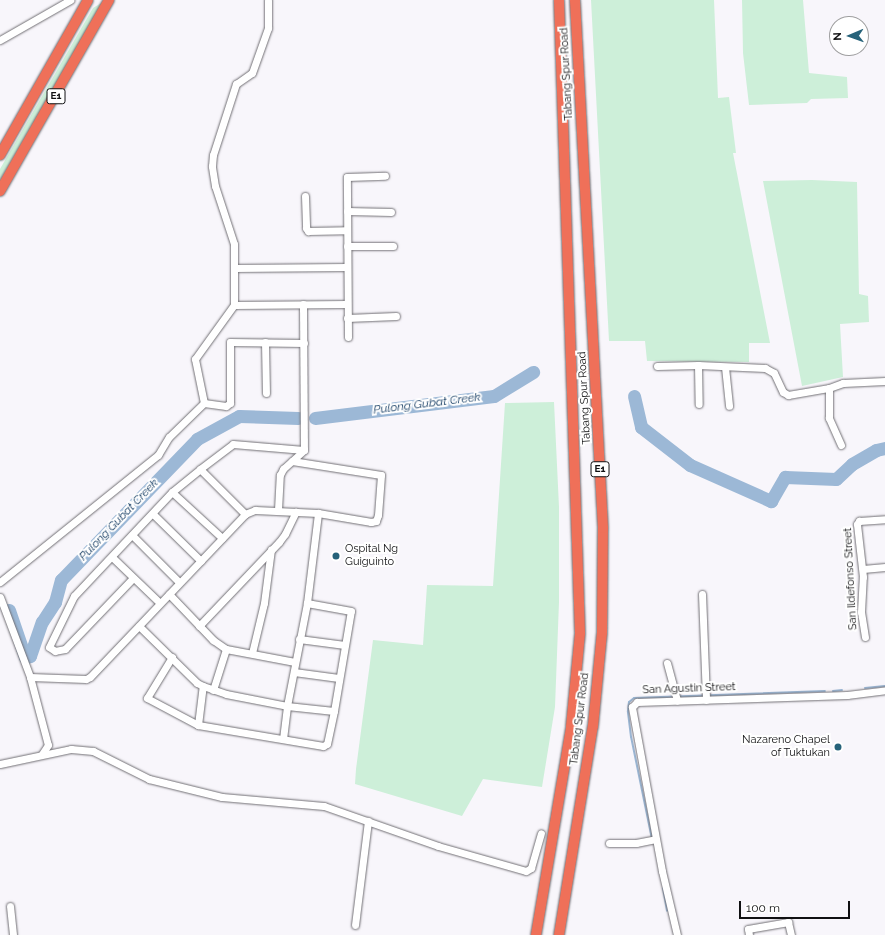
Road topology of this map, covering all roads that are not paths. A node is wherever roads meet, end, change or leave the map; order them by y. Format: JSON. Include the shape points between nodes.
{"nodes":[{"id":1,"x":70,"y":0,"type":"edge"},
{"id":2,"x":109,"y":0,"type":"edge"},
{"id":3,"x":268,"y":0,"type":"edge"},
{"id":4,"x":559,"y":0,"type":"edge"},
{"id":5,"x":575,"y":0,"type":"edge"},
{"id":6,"x":85,"y":4,"type":"edge"},
{"id":7,"x":0,"y":40,"type":"edge"},
{"id":8,"x":0,"y":155,"type":"edge"},
{"id":9,"x":386,"y":176,"type":"dead end"},
{"id":10,"x":0,"y":191,"type":"edge"},
{"id":11,"x":305,"y":196,"type":"dead end"},
{"id":12,"x":347,"y":211,"type":"junction"},
{"id":13,"x":391,"y":212,"type":"dead end"},
{"id":14,"x":347,"y":230,"type":"junction"},
{"id":15,"x":347,"y":246,"type":"junction"},
{"id":16,"x":393,"y":246,"type":"dead end"},
{"id":17,"x":347,"y":267,"type":"junction"},
{"id":18,"x":234,"y":268,"type":"junction"},
{"id":19,"x":303,"y":304,"type":"junction"},
{"id":20,"x":348,"y":304,"type":"junction"},
{"id":21,"x":234,"y":305,"type":"junction"},
{"id":22,"x":396,"y":316,"type":"dead end"},
{"id":23,"x":347,"y":318,"type":"junction"},
{"id":24,"x":348,"y":337,"type":"dead end"},
{"id":25,"x":265,"y":342,"type":"junction"},
{"id":26,"x":304,"y":343,"type":"junction"},
{"id":27,"x":698,"y":365,"type":"junction"},
{"id":28,"x":657,"y":366,"type":"dead end"},
{"id":29,"x":725,"y":367,"type":"junction"},
{"id":30,"x":885,"y":380,"type":"edge"},
{"id":31,"x":829,"y":388,"type":"junction"},
{"id":32,"x":266,"y":394,"type":"dead end"},
{"id":33,"x":204,"y":404,"type":"junction"},
{"id":34,"x":699,"y":404,"type":"dead end"},
{"id":35,"x":729,"y":406,"type":"dead end"},
{"id":36,"x":841,"y":445,"type":"dead end"},
{"id":37,"x":304,"y":450,"type":"junction"},
{"id":38,"x":292,"y":461,"type":"junction"},
{"id":39,"x":200,"y":468,"type":"junction"},
{"id":40,"x":172,"y":492,"type":"junction"},
{"id":41,"x":278,"y":510,"type":"junction"},
{"id":42,"x":296,"y":511,"type":"junction"},
{"id":43,"x":318,"y":513,"type":"junction"},
{"id":44,"x":153,"y":514,"type":"junction"},
{"id":45,"x":245,"y":514,"type":"junction"},
{"id":46,"x":885,"y":519,"type":"edge"},
{"id":47,"x":132,"y":535,"type":"junction"},
{"id":48,"x":222,"y":538,"type":"junction"},
{"id":49,"x":271,"y":549,"type":"junction"},
{"id":50,"x":112,"y":557,"type":"junction"},
{"id":51,"x":201,"y":561,"type":"junction"},
{"id":52,"x":885,"y":567,"type":"edge"},
{"id":53,"x":862,"y":569,"type":"junction"},
{"id":54,"x":133,"y":578,"type":"junction"},
{"id":55,"x":0,"y":582,"type":"edge"},
{"id":56,"x":179,"y":582,"type":"junction"},
{"id":57,"x":169,"y":594,"type":"junction"},
{"id":58,"x":702,"y":594,"type":"dead end"},
{"id":59,"x":0,"y":597,"type":"edge"},
{"id":60,"x":160,"y":603,"type":"junction"},
{"id":61,"x":307,"y":603,"type":"junction"},
{"id":62,"x":139,"y":626,"type":"junction"},
{"id":63,"x":199,"y":626,"type":"junction"},
{"id":64,"x":865,"y":637,"type":"dead end"},
{"id":65,"x":299,"y":638,"type":"junction"},
{"id":66,"x":345,"y":645,"type":"junction"},
{"id":67,"x":226,"y":649,"type":"junction"},
{"id":68,"x":252,"y":653,"type":"junction"},
{"id":69,"x":172,"y":657,"type":"junction"},
{"id":70,"x":295,"y":662,"type":"junction"},
{"id":71,"x":667,"y":663,"type":"dead end"},
{"id":72,"x":294,"y":672,"type":"junction"},
{"id":73,"x":30,"y":676,"type":"junction"},
{"id":74,"x":339,"y":678,"type":"junction"},
{"id":75,"x":203,"y":686,"type":"junction"},
{"id":76,"x":213,"y":690,"type":"junction"},
{"id":77,"x":885,"y":690,"type":"edge"},
{"id":78,"x":706,"y":700,"type":"junction"},
{"id":79,"x":677,"y":701,"type":"junction"},
{"id":80,"x":287,"y":706,"type":"junction"},
{"id":81,"x":334,"y":711,"type":"junction"},
{"id":82,"x":198,"y":725,"type":"junction"},
{"id":83,"x":283,"y":739,"type":"junction"},
{"id":84,"x":42,"y":754,"type":"junction"},
{"id":85,"x":0,"y":764,"type":"edge"},
{"id":86,"x":368,"y":821,"type":"junction"},
{"id":87,"x":541,"y":833,"type":"dead end"},
{"id":88,"x":656,"y":839,"type":"junction"},
{"id":89,"x":609,"y":843,"type":"dead end"},
{"id":90,"x":10,"y":906,"type":"dead end"},
{"id":91,"x":355,"y":925,"type":"dead end"},
{"id":92,"x":12,"y":935,"type":"edge"},
{"id":93,"x":536,"y":935,"type":"edge"},
{"id":94,"x":559,"y":935,"type":"edge"},
{"id":95,"x":677,"y":935,"type":"edge"},
{"id":96,"x":750,"y":935,"type":"edge"},
{"id":97,"x":791,"y":935,"type":"edge"}],
"edges":[{"from":1,"to":7,"type":"street"},
{"from":2,"to":10,"type":"highway","number":"E1"},
{"from":3,"to":18,"type":"street","via":[[268,28],[252,73],[236,84],[212,166],[220,206],[234,244]]},
{"from":4,"to":93,"type":"highway","name":"Tabang Spur Road","number":"E1","via":[[580,633],[571,727]]},
{"from":5,"to":94,"type":"highway","name":"Tabang Spur Road","number":"E1","via":[[603,528],[602,633],[593,726]]},
{"from":6,"to":8,"type":"highway","number":"E1"},
{"from":9,"to":12,"type":"street","via":[[347,177]]},
{"from":11,"to":14,"type":"street","via":[[308,231]]},
{"from":12,"to":13,"type":"street"},
{"from":12,"to":14,"type":"street"},
{"from":14,"to":15,"type":"street"},
{"from":15,"to":16,"type":"street"},
{"from":15,"to":17,"type":"street"},
{"from":17,"to":18,"type":"street"},
{"from":17,"to":20,"type":"street"},
{"from":18,"to":21,"type":"street"},
{"from":19,"to":20,"type":"street"},
{"from":19,"to":21,"type":"street"},
{"from":19,"to":26,"type":"street"},
{"from":20,"to":23,"type":"street"},
{"from":21,"to":33,"type":"street","via":[[195,359]]},
{"from":22,"to":23,"type":"street"},
{"from":23,"to":24,"type":"street"},
{"from":25,"to":26,"type":"street"},
{"from":25,"to":32,"type":"street"},
{"from":25,"to":33,"type":"street","via":[[230,342],[230,403],[226,406]]},
{"from":26,"to":37,"type":"street"},
{"from":27,"to":28,"type":"street"},
{"from":27,"to":29,"type":"street"},
{"from":27,"to":34,"type":"street"},
{"from":29,"to":31,"type":"street","via":[[770,370],[783,392],[788,395]]},
{"from":29,"to":35,"type":"street"},
{"from":30,"to":31,"type":"street","via":[[843,383]]},
{"from":31,"to":36,"type":"street","via":[[829,418]]},
{"from":33,"to":55,"type":"street","via":[[169,438],[158,455]]},
{"from":37,"to":38,"type":"street"},
{"from":37,"to":39,"type":"street","via":[[233,444]]},
{"from":38,"to":41,"type":"street","via":[[280,475]]},
{"from":38,"to":43,"type":"street","via":[[381,475],[376,521]]},
{"from":39,"to":40,"type":"street"},
{"from":39,"to":45,"type":"street"},
{"from":40,"to":44,"type":"street"},
{"from":40,"to":48,"type":"street"},
{"from":41,"to":42,"type":"street"},
{"from":41,"to":45,"type":"street","via":[[255,510]]},
{"from":42,"to":43,"type":"street"},
{"from":42,"to":49,"type":"street","via":[[285,534]]},
{"from":43,"to":61,"type":"street"},
{"from":44,"to":47,"type":"street"},
{"from":44,"to":51,"type":"street"},
{"from":45,"to":48,"type":"street"},
{"from":46,"to":53,"type":"street","name":"San Ildefonso Street","via":[[857,524]]},
{"from":47,"to":50,"type":"street"},
{"from":47,"to":56,"type":"street"},
{"from":48,"to":51,"type":"street"},
{"from":49,"to":63,"type":"street"},
{"from":49,"to":68,"type":"street","via":[[264,603]]},
{"from":50,"to":54,"type":"street"},
{"from":50,"to":54,"type":"street","via":[[74,596],[49,647],[55,651],[65,649]]},
{"from":51,"to":56,"type":"street"},
{"from":52,"to":53,"type":"street"},
{"from":53,"to":64,"type":"street","name":"San Ildefonso Street","via":[[861,612]]},
{"from":54,"to":60,"type":"street"},
{"from":56,"to":57,"type":"street"},
{"from":57,"to":60,"type":"street"},
{"from":57,"to":63,"type":"street"},
{"from":58,"to":78,"type":"street"},
{"from":59,"to":73,"type":"street"},
{"from":60,"to":62,"type":"street"},
{"from":61,"to":65,"type":"street"},
{"from":61,"to":66,"type":"street","via":[[351,611]]},
{"from":62,"to":69,"type":"street"},
{"from":62,"to":73,"type":"street","via":[[86,679]]},
{"from":63,"to":67,"type":"street"},
{"from":65,"to":66,"type":"street"},
{"from":65,"to":70,"type":"street"},
{"from":66,"to":74,"type":"street"},
{"from":67,"to":68,"type":"street"},
{"from":67,"to":76,"type":"street"},
{"from":68,"to":70,"type":"street"},
{"from":69,"to":75,"type":"street"},
{"from":69,"to":82,"type":"street","via":[[147,698]]},
{"from":70,"to":72,"type":"street"},
{"from":71,"to":79,"type":"street"},
{"from":72,"to":74,"type":"street"},
{"from":72,"to":80,"type":"street"},
{"from":73,"to":84,"type":"street","via":[[48,745]]},
{"from":74,"to":81,"type":"street"},
{"from":75,"to":76,"type":"street"},
{"from":75,"to":82,"type":"street"},
{"from":76,"to":80,"type":"street"},
{"from":77,"to":78,"type":"street","name":"San Agustin Street","via":[[847,696]]},
{"from":78,"to":79,"type":"street","name":"San Agustin Street"},
{"from":79,"to":88,"type":"street","name":"San Agustin Street","via":[[637,702],[632,707]]},
{"from":80,"to":81,"type":"street"},
{"from":80,"to":83,"type":"street"},
{"from":81,"to":83,"type":"street","via":[[327,744],[322,746]]},
{"from":82,"to":83,"type":"street"},
{"from":84,"to":85,"type":"street"},
{"from":84,"to":86,"type":"street","via":[[71,749],[93,750],[149,779],[178,787],[222,797],[324,806]]},
{"from":86,"to":87,"type":"street","via":[[438,846],[526,870],[531,868]]},
{"from":86,"to":91,"type":"street"},
{"from":88,"to":89,"type":"street"},
{"from":88,"to":95,"type":"street","name":"San Agustin Street"},
{"from":90,"to":92,"type":"street"},
{"from":96,"to":97,"type":"street","via":[[748,929],[788,922]]}]}
